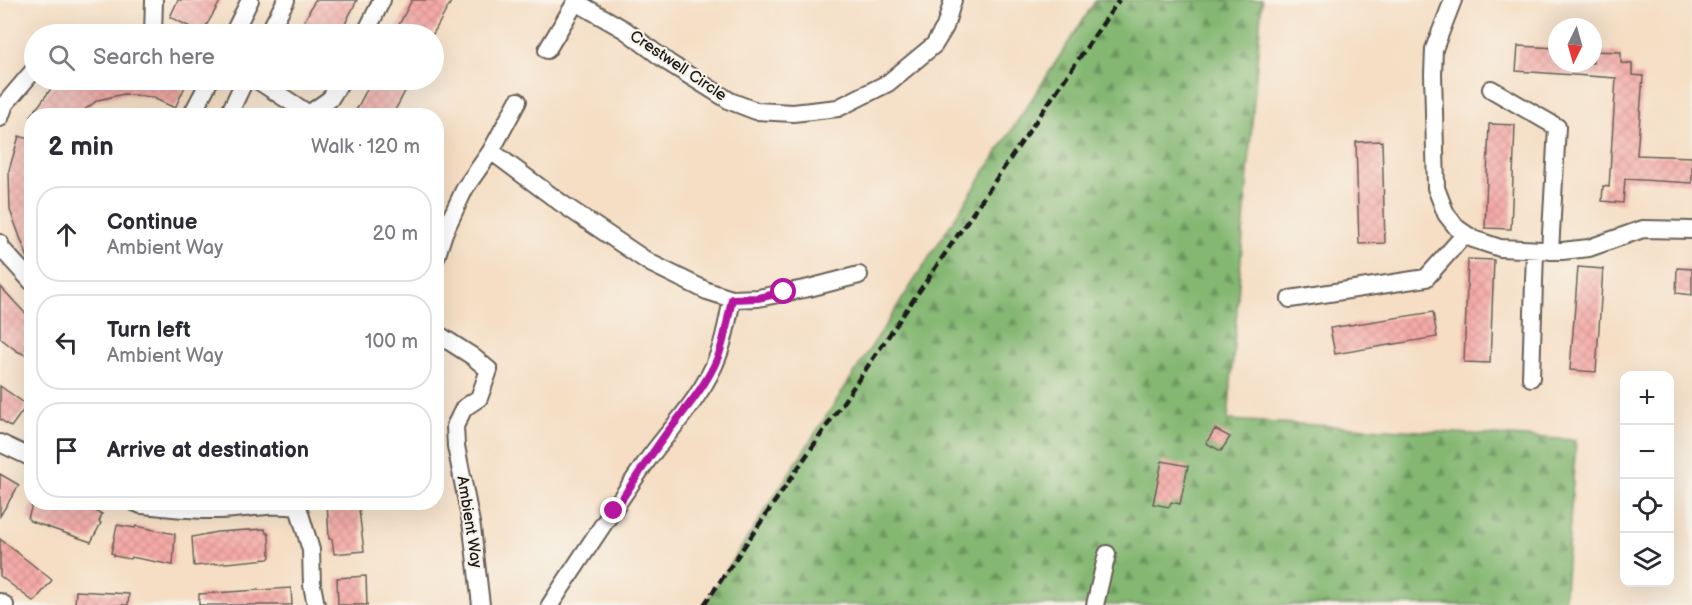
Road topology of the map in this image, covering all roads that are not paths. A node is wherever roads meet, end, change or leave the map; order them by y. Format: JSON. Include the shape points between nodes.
{"nodes":[{"id":1,"x":154,"y":0,"type":"edge"},
{"id":2,"x":250,"y":0,"type":"edge"},
{"id":3,"x":286,"y":0,"type":"edge"},
{"id":4,"x":382,"y":0,"type":"edge"},
{"id":5,"x":953,"y":0,"type":"edge"},
{"id":6,"x":1453,"y":0,"type":"edge"},
{"id":7,"x":577,"y":1,"type":"edge"},
{"id":8,"x":153,"y":24,"type":"edge"},
{"id":9,"x":238,"y":24,"type":"edge"},
{"id":10,"x":273,"y":24,"type":"edge"},
{"id":11,"x":370,"y":24,"type":"edge"},
{"id":12,"x":547,"y":50,"type":"dead end"},
{"id":13,"x":24,"y":82,"type":"edge"},
{"id":14,"x":1491,"y":89,"type":"dead end"},
{"id":15,"x":205,"y":90,"type":"edge"},
{"id":16,"x":240,"y":90,"type":"edge"},
{"id":17,"x":273,"y":90,"type":"edge"},
{"id":18,"x":336,"y":90,"type":"edge"},
{"id":19,"x":518,"y":101,"type":"dead end"},
{"id":20,"x":195,"y":108,"type":"edge"},
{"id":21,"x":232,"y":108,"type":"edge"},
{"id":22,"x":301,"y":108,"type":"edge"},
{"id":23,"x":319,"y":108,"type":"edge"},
{"id":24,"x":0,"y":118,"type":"edge"},
{"id":25,"x":491,"y":152,"type":"junction"},
{"id":26,"x":1692,"y":230,"type":"edge"},
{"id":27,"x":444,"y":233,"type":"edge"},
{"id":28,"x":1465,"y":234,"type":"junction"},
{"id":29,"x":0,"y":243,"type":"edge"},
{"id":30,"x":1543,"y":250,"type":"junction"},
{"id":31,"x":24,"y":273,"type":"edge"},
{"id":32,"x":859,"y":275,"type":"dead end"},
{"id":33,"x":732,"y":299,"type":"junction"},
{"id":34,"x":1290,"y":299,"type":"dead end"},
{"id":35,"x":444,"y":338,"type":"edge"},
{"id":36,"x":1531,"y":378,"type":"dead end"},
{"id":37,"x":0,"y":443,"type":"edge"},
{"id":38,"x":24,"y":451,"type":"edge"},
{"id":39,"x":299,"y":510,"type":"edge"},
{"id":40,"x":1107,"y":554,"type":"dead end"},
{"id":41,"x":0,"y":602,"type":"edge"},
{"id":42,"x":4,"y":605,"type":"edge"},
{"id":43,"x":316,"y":605,"type":"edge"},
{"id":44,"x":481,"y":605,"type":"edge"},
{"id":45,"x":550,"y":605,"type":"edge"},
{"id":46,"x":1095,"y":605,"type":"edge"}],
"edges":[{"from":1,"to":8,"type":"street"},
{"from":2,"to":9,"type":"street"},
{"from":3,"to":10,"type":"street"},
{"from":4,"to":11,"type":"street"},
{"from":5,"to":7,"type":"street","name":"Crestwell Circle","via":[[945,27],[934,45],[888,83],[838,108],[793,113],[756,111],[730,101]]},
{"from":6,"to":28,"type":"street","via":[[1434,49],[1436,188],[1446,214]]},
{"from":7,"to":12,"type":"street","name":"Crestwell Circle"},
{"from":13,"to":24,"type":"street","via":[[5,104]]},
{"from":14,"to":30,"type":"street","via":[[1557,127]]},
{"from":15,"to":20,"type":"street"},
{"from":16,"to":21,"type":"street"},
{"from":17,"to":22,"type":"street"},
{"from":18,"to":23,"type":"street"},
{"from":19,"to":25,"type":"street"},
{"from":25,"to":27,"type":"street","via":[[465,188]]},
{"from":25,"to":33,"type":"street","via":[[650,262]]},
{"from":26,"to":30,"type":"street","via":[[1643,229],[1589,248]]},
{"from":28,"to":30,"type":"street","via":[[1500,248]]},
{"from":28,"to":34,"type":"street","via":[[1426,278]]},
{"from":29,"to":31,"type":"street"},
{"from":30,"to":36,"type":"street"},
{"from":32,"to":33,"type":"street","via":[[758,298]]},
{"from":33,"to":45,"type":"street","via":[[723,342],[708,376]]},
{"from":35,"to":44,"type":"street","name":"Ambient Way","via":[[489,370],[479,398],[464,408],[455,426]]},
{"from":37,"to":38,"type":"street"},
{"from":39,"to":43,"type":"street","via":[[311,550]]},
{"from":40,"to":46,"type":"street"},
{"from":41,"to":42,"type":"street"}]}
